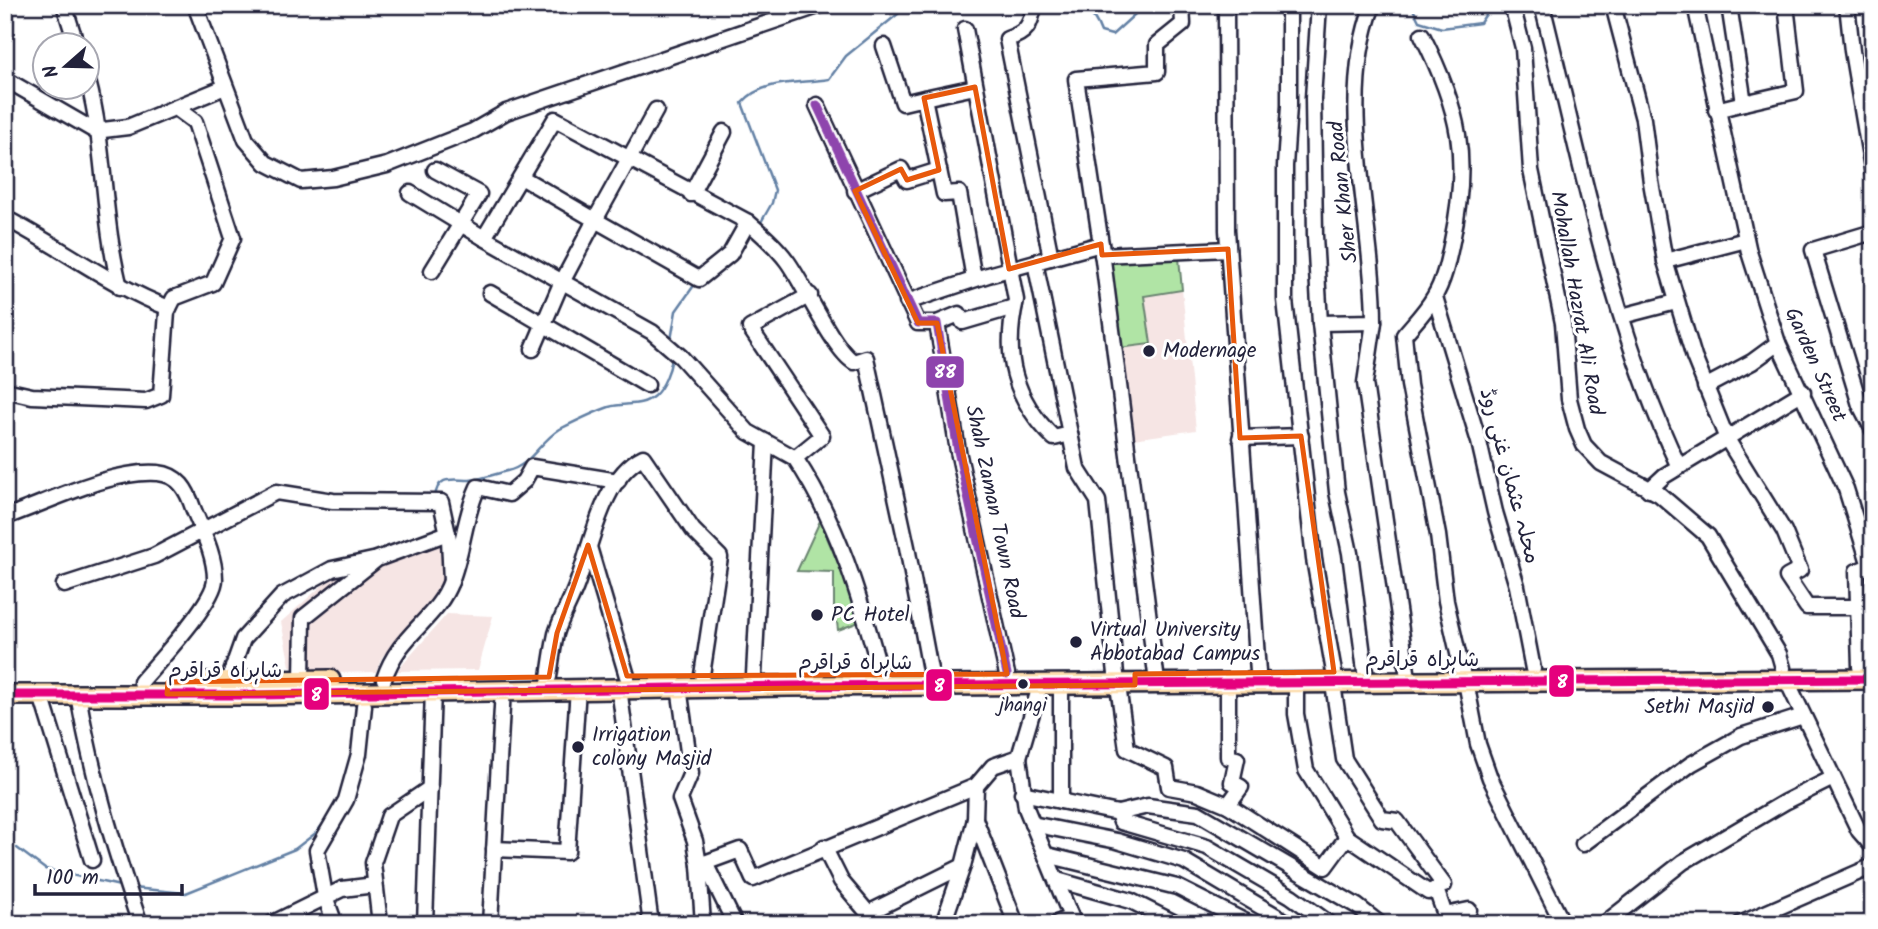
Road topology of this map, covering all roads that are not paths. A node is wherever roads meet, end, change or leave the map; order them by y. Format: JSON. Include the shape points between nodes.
{"nodes":[{"id":1,"x":64,"y":5,"type":"edge"},
{"id":2,"x":195,"y":5,"type":"edge"},
{"id":3,"x":821,"y":5,"type":"edge"},
{"id":4,"x":1034,"y":5,"type":"edge"},
{"id":5,"x":1182,"y":5,"type":"edge"},
{"id":6,"x":1226,"y":5,"type":"edge"},
{"id":7,"x":1289,"y":5,"type":"edge"},
{"id":8,"x":1319,"y":5,"type":"edge"},
{"id":9,"x":1373,"y":5,"type":"edge"},
{"id":10,"x":1512,"y":5,"type":"edge"},
{"id":11,"x":1542,"y":5,"type":"edge"},
{"id":12,"x":1613,"y":5,"type":"edge"},
{"id":13,"x":1695,"y":5,"type":"edge"},
{"id":14,"x":1729,"y":5,"type":"edge"},
{"id":15,"x":1786,"y":5,"type":"edge"},
{"id":16,"x":1847,"y":5,"type":"edge"},
{"id":17,"x":965,"y":29,"type":"dead end"},
{"id":18,"x":72,"y":32,"type":"edge"},
{"id":19,"x":1422,"y":35,"type":"dead end"},
{"id":20,"x":884,"y":46,"type":"dead end"},
{"id":21,"x":5,"y":79,"type":"edge"},
{"id":22,"x":225,"y":87,"type":"junction"},
{"id":23,"x":975,"y":87,"type":"junction"},
{"id":24,"x":924,"y":98,"type":"junction"},
{"id":25,"x":94,"y":102,"type":"edge"},
{"id":26,"x":1744,"y":103,"type":"junction"},
{"id":27,"x":817,"y":105,"type":"dead end"},
{"id":28,"x":176,"y":108,"type":"junction"},
{"id":29,"x":656,"y":110,"type":"dead end"},
{"id":30,"x":1716,"y":110,"type":"junction"},
{"id":31,"x":95,"y":131,"type":"junction"},
{"id":32,"x":724,"y":132,"type":"dead end"},
{"id":33,"x":628,"y":159,"type":"junction"},
{"id":34,"x":435,"y":170,"type":"dead end"},
{"id":35,"x":939,"y":170,"type":"junction"},
{"id":36,"x":1873,"y":174,"type":"edge"},
{"id":37,"x":521,"y":177,"type":"junction"},
{"id":38,"x":855,"y":191,"type":"junction"},
{"id":39,"x":410,"y":193,"type":"dead end"},
{"id":40,"x":691,"y":194,"type":"junction"},
{"id":41,"x":5,"y":218,"type":"edge"},
{"id":42,"x":595,"y":220,"type":"junction"},
{"id":43,"x":748,"y":222,"type":"junction"},
{"id":44,"x":461,"y":224,"type":"junction"},
{"id":45,"x":1873,"y":232,"type":"edge"},
{"id":46,"x":484,"y":238,"type":"junction"},
{"id":47,"x":1746,"y":240,"type":"junction"},
{"id":48,"x":1228,"y":249,"type":"junction"},
{"id":49,"x":1101,"y":250,"type":"junction"},
{"id":50,"x":1051,"y":258,"type":"junction"},
{"id":51,"x":1665,"y":261,"type":"junction"},
{"id":52,"x":1035,"y":262,"type":"junction"},
{"id":53,"x":1009,"y":269,"type":"junction"},
{"id":54,"x":432,"y":271,"type":"dead end"},
{"id":55,"x":974,"y":279,"type":"junction"},
{"id":56,"x":562,"y":282,"type":"junction"},
{"id":57,"x":120,"y":286,"type":"junction"},
{"id":58,"x":489,"y":293,"type":"dead end"},
{"id":59,"x":810,"y":295,"type":"junction"},
{"id":60,"x":1435,"y":297,"type":"junction"},
{"id":61,"x":907,"y":302,"type":"junction"},
{"id":62,"x":1676,"y":302,"type":"junction"},
{"id":63,"x":1014,"y":307,"type":"junction"},
{"id":64,"x":169,"y":308,"type":"junction"},
{"id":65,"x":1622,"y":316,"type":"junction"},
{"id":66,"x":937,"y":323,"type":"junction"},
{"id":67,"x":1320,"y":323,"type":"junction"},
{"id":68,"x":1374,"y":323,"type":"junction"},
{"id":69,"x":543,"y":327,"type":"junction"},
{"id":70,"x":1778,"y":343,"type":"junction"},
{"id":71,"x":533,"y":349,"type":"dead end"},
{"id":72,"x":647,"y":385,"type":"dead end"},
{"id":73,"x":1705,"y":387,"type":"junction"},
{"id":74,"x":5,"y":390,"type":"edge"},
{"id":75,"x":1803,"y":392,"type":"junction"},
{"id":76,"x":1873,"y":430,"type":"edge"},
{"id":77,"x":1070,"y":434,"type":"junction"},
{"id":78,"x":1301,"y":436,"type":"junction"},
{"id":79,"x":1240,"y":438,"type":"junction"},
{"id":80,"x":1727,"y":439,"type":"junction"},
{"id":81,"x":766,"y":442,"type":"junction"},
{"id":82,"x":795,"y":458,"type":"junction"},
{"id":83,"x":1679,"y":467,"type":"junction"},
{"id":84,"x":618,"y":481,"type":"junction"},
{"id":85,"x":1649,"y":489,"type":"junction"},
{"id":86,"x":5,"y":517,"type":"edge"},
{"id":87,"x":202,"y":532,"type":"junction"},
{"id":88,"x":448,"y":533,"type":"junction"},
{"id":89,"x":588,"y":545,"type":"junction"},
{"id":90,"x":1869,"y":549,"type":"edge"},
{"id":91,"x":377,"y":559,"type":"junction"},
{"id":92,"x":451,"y":582,"type":"junction"},
{"id":93,"x":64,"y":585,"type":"dead end"},
{"id":94,"x":1858,"y":607,"type":"junction"},
{"id":95,"x":1533,"y":669,"type":"junction"},
{"id":96,"x":1364,"y":671,"type":"junction"},
{"id":97,"x":1407,"y":671,"type":"junction"},
{"id":98,"x":1868,"y":671,"type":"edge"},
{"id":99,"x":1258,"y":672,"type":"junction"},
{"id":100,"x":881,"y":674,"type":"junction"},
{"id":101,"x":931,"y":674,"type":"junction"},
{"id":102,"x":1007,"y":674,"type":"junction"},
{"id":103,"x":1156,"y":674,"type":"junction"},
{"id":104,"x":702,"y":675,"type":"junction"},
{"id":105,"x":754,"y":675,"type":"junction"},
{"id":106,"x":1785,"y":675,"type":"junction"},
{"id":107,"x":549,"y":677,"type":"junction"},
{"id":108,"x":1464,"y":677,"type":"junction"},
{"id":109,"x":1333,"y":678,"type":"junction"},
{"id":110,"x":302,"y":680,"type":"junction"},
{"id":111,"x":1126,"y":680,"type":"junction"},
{"id":112,"x":228,"y":681,"type":"junction"},
{"id":113,"x":141,"y":682,"type":"junction"},
{"id":114,"x":623,"y":682,"type":"junction"},
{"id":115,"x":1296,"y":684,"type":"junction"},
{"id":116,"x":1228,"y":685,"type":"junction"},
{"id":117,"x":1040,"y":686,"type":"junction"},
{"id":118,"x":1061,"y":686,"type":"junction"},
{"id":119,"x":679,"y":687,"type":"junction"},
{"id":120,"x":167,"y":688,"type":"junction"},
{"id":121,"x":370,"y":688,"type":"junction"},
{"id":122,"x":578,"y":688,"type":"junction"},
{"id":123,"x":503,"y":689,"type":"junction"},
{"id":124,"x":433,"y":690,"type":"junction"},
{"id":125,"x":78,"y":694,"type":"junction"},
{"id":126,"x":9,"y":695,"type":"edge"},
{"id":127,"x":41,"y":695,"type":"junction"},
{"id":128,"x":1803,"y":716,"type":"junction"},
{"id":129,"x":1019,"y":757,"type":"junction"},
{"id":130,"x":1833,"y":778,"type":"junction"},
{"id":131,"x":976,"y":786,"type":"junction"},
{"id":132,"x":430,"y":788,"type":"junction"},
{"id":133,"x":1022,"y":793,"type":"junction"},
{"id":134,"x":1061,"y":801,"type":"junction"},
{"id":135,"x":1228,"y":805,"type":"junction"},
{"id":136,"x":1118,"y":813,"type":"junction"},
{"id":137,"x":975,"y":819,"type":"junction"},
{"id":138,"x":1032,"y":824,"type":"junction"},
{"id":139,"x":1347,"y":837,"type":"junction"},
{"id":140,"x":1583,"y":844,"type":"dead end"},
{"id":141,"x":1873,"y":847,"type":"edge"},
{"id":142,"x":824,"y":848,"type":"junction"},
{"id":143,"x":494,"y":849,"type":"junction"},
{"id":144,"x":1047,"y":855,"type":"junction"},
{"id":145,"x":92,"y":860,"type":"dead end"},
{"id":146,"x":702,"y":864,"type":"junction"},
{"id":147,"x":963,"y":866,"type":"junction"},
{"id":148,"x":1873,"y":866,"type":"edge"},
{"id":149,"x":1057,"y":880,"type":"junction"},
{"id":150,"x":1444,"y":884,"type":"dead end"},
{"id":151,"x":375,"y":886,"type":"junction"},
{"id":152,"x":325,"y":896,"type":"junction"},
{"id":153,"x":1469,"y":910,"type":"dead end"},
{"id":154,"x":1072,"y":920,"type":"edge"},
{"id":155,"x":139,"y":924,"type":"edge"},
{"id":156,"x":271,"y":924,"type":"edge"},
{"id":157,"x":335,"y":924,"type":"edge"},
{"id":158,"x":380,"y":924,"type":"edge"},
{"id":159,"x":425,"y":924,"type":"edge"},
{"id":160,"x":490,"y":924,"type":"edge"},
{"id":161,"x":651,"y":924,"type":"edge"},
{"id":162,"x":703,"y":924,"type":"edge"},
{"id":163,"x":735,"y":924,"type":"edge"},
{"id":164,"x":943,"y":924,"type":"edge"},
{"id":165,"x":1016,"y":924,"type":"edge"},
{"id":166,"x":1055,"y":924,"type":"edge"},
{"id":167,"x":1177,"y":924,"type":"edge"},
{"id":168,"x":1250,"y":924,"type":"edge"},
{"id":169,"x":1290,"y":924,"type":"edge"},
{"id":170,"x":1330,"y":924,"type":"edge"},
{"id":171,"x":1380,"y":924,"type":"edge"},
{"id":172,"x":1563,"y":924,"type":"edge"},
{"id":173,"x":1604,"y":924,"type":"edge"},
{"id":174,"x":1740,"y":924,"type":"edge"}],
"edges":[{"from":1,"to":18,"type":"street"},
{"from":2,"to":22,"type":"street"},
{"from":3,"to":22,"type":"street","via":[[506,112],[473,131],[387,166],[333,178],[301,181],[266,163],[246,139]]},
{"from":4,"to":50,"type":"street","via":[[1031,24],[1022,34],[1007,39]]},
{"from":5,"to":49,"type":"street","via":[[1182,24],[1157,45],[1157,72],[1076,79]]},
{"from":6,"to":48,"type":"street"},
{"from":7,"to":78,"type":"street","via":[[1285,300]]},
{"from":8,"to":67,"type":"street","name":"Sher Khan Road","via":[[1313,111]]},
{"from":9,"to":68,"type":"street","name":"Sher Khan Road","via":[[1361,44],[1356,116],[1374,273]]},
{"from":10,"to":85,"type":"street","name":"Mohallah Hazrat Ali Road","via":[[1523,48],[1531,170],[1563,323],[1572,415],[1592,455],[1613,472]]},
{"from":11,"to":65,"type":"street"},
{"from":12,"to":51,"type":"street","via":[[1641,105]]},
{"from":13,"to":30,"type":"street","name":"Garden Street"},
{"from":14,"to":26,"type":"street"},
{"from":15,"to":26,"type":"street","via":[[1796,91]]},
{"from":16,"to":36,"type":"street"},
{"from":17,"to":23,"type":"street"},
{"from":19,"to":60,"type":"street","via":[[1457,120],[1463,165],[1455,229]]},
{"from":20,"to":24,"type":"street","via":[[904,103]]},
{"from":21,"to":31,"type":"street"},
{"from":22,"to":28,"type":"street"},
{"from":23,"to":24,"type":"street"},
{"from":23,"to":53,"type":"street"},
{"from":24,"to":35,"type":"street"},
{"from":25,"to":31,"type":"street"},
{"from":26,"to":30,"type":"street"},
{"from":27,"to":38,"type":"street"},
{"from":28,"to":31,"type":"street","via":[[128,127]]},
{"from":28,"to":64,"type":"street","via":[[195,122],[233,238],[213,284],[174,298]]},
{"from":29,"to":33,"type":"street"},
{"from":30,"to":47,"type":"street","name":"Garden Street"},
{"from":31,"to":57,"type":"street"},
{"from":32,"to":40,"type":"street"},
{"from":33,"to":37,"type":"street","via":[[555,119]]},
{"from":33,"to":40,"type":"street"},
{"from":33,"to":42,"type":"street"},
{"from":34,"to":44,"type":"street","via":[[479,194]]},
{"from":35,"to":38,"type":"street","via":[[907,180],[901,169]]},
{"from":35,"to":55,"type":"street","via":[[944,194],[959,193]]},
{"from":37,"to":42,"type":"street"},
{"from":37,"to":46,"type":"street"},
{"from":38,"to":61,"type":"street"},
{"from":39,"to":44,"type":"street"},
{"from":40,"to":43,"type":"street"},
{"from":41,"to":57,"type":"street"},
{"from":42,"to":43,"type":"street","via":[[699,279],[730,254]]},
{"from":42,"to":56,"type":"street"},
{"from":43,"to":59,"type":"street","via":[[775,246]]},
{"from":44,"to":46,"type":"street"},
{"from":44,"to":54,"type":"street"},
{"from":45,"to":76,"type":"street","via":[[1813,250],[1860,405]]},
{"from":46,"to":56,"type":"street"},
{"from":47,"to":51,"type":"street"},
{"from":47,"to":70,"type":"street","name":"Garden Street"},
{"from":48,"to":49,"type":"street"},
{"from":48,"to":79,"type":"street"},
{"from":49,"to":50,"type":"street"},
{"from":49,"to":103,"type":"street"},
{"from":50,"to":52,"type":"street"},
{"from":51,"to":62,"type":"street"},
{"from":52,"to":53,"type":"street"},
{"from":52,"to":77,"type":"street"},
{"from":53,"to":55,"type":"street"},
{"from":53,"to":63,"type":"street"},
{"from":55,"to":61,"type":"street"},
{"from":56,"to":69,"type":"street"},
{"from":56,"to":81,"type":"street","via":[[666,344],[748,432]]},
{"from":57,"to":64,"type":"street"},
{"from":58,"to":69,"type":"street"},
{"from":59,"to":82,"type":"street","via":[[750,328],[822,436]]},
{"from":59,"to":101,"type":"street","via":[[843,356],[854,362],[866,358]]},
{"from":60,"to":95,"type":"street","name":"محلہ عثمان غنی روڈ","via":[[1517,586]]},
{"from":60,"to":108,"type":"street","via":[[1404,335],[1446,601]]},
{"from":61,"to":66,"type":"street","via":[[918,323]]},
{"from":62,"to":65,"type":"street"},
{"from":62,"to":73,"type":"street"},
{"from":63,"to":66,"type":"street","via":[[963,322],[959,314]]},
{"from":63,"to":77,"type":"street","via":[[1011,361],[1021,398],[1054,438]]},
{"from":64,"to":74,"type":"street","via":[[161,395],[146,401],[32,396]]},
{"from":65,"to":83,"type":"street","via":[[1638,370]]},
{"from":66,"to":102,"type":"street","name":"Shah Zaman Town Road","via":[[958,451]]},
{"from":67,"to":68,"type":"street"},
{"from":67,"to":96,"type":"street","name":"Sher Khan Road","via":[[1337,492],[1350,553]]},
{"from":68,"to":97,"type":"street","name":"Sher Khan Road","via":[[1365,383]]},
{"from":69,"to":71,"type":"street"},
{"from":69,"to":72,"type":"street"},
{"from":70,"to":73,"type":"street"},
{"from":70,"to":75,"type":"street","name":"Garden Street"},
{"from":73,"to":80,"type":"street"},
{"from":75,"to":80,"type":"street"},
{"from":75,"to":90,"type":"street","name":"Garden Street"},
{"from":77,"to":111,"type":"street","via":[[1077,468],[1098,501]]},
{"from":78,"to":79,"type":"street"},
{"from":78,"to":109,"type":"street"},
{"from":79,"to":99,"type":"street"},
{"from":80,"to":83,"type":"street"},
{"from":80,"to":94,"type":"street","via":[[1793,548],[1800,570],[1787,577],[1807,607]]},
{"from":81,"to":82,"type":"street"},
{"from":81,"to":105,"type":"street"},
{"from":82,"to":100,"type":"street","via":[[822,503],[853,573]]},
{"from":83,"to":85,"type":"street"},
{"from":84,"to":89,"type":"street"},
{"from":84,"to":92,"type":"street","via":[[532,467],[509,494],[478,487]]},
{"from":84,"to":104,"type":"street","via":[[631,463],[643,457],[693,530],[720,557]]},
{"from":85,"to":106,"type":"street","name":"Mohallah Hazrat Ali Road","via":[[1709,536],[1779,654]]},
{"from":86,"to":87,"type":"street","via":[[131,474],[158,473],[171,475],[183,486]]},
{"from":87,"to":88,"type":"street","via":[[276,492],[333,501],[441,502]]},
{"from":87,"to":93,"type":"street","via":[[154,556]]},
{"from":87,"to":113,"type":"street","via":[[215,581],[211,593]]},
{"from":88,"to":91,"type":"street"},
{"from":88,"to":92,"type":"street"},
{"from":89,"to":107,"type":"street","via":[[556,633]]},
{"from":89,"to":114,"type":"street"},
{"from":90,"to":94,"type":"street","name":"Garden Street","via":[[1870,566],[1857,571]]},
{"from":91,"to":110,"type":"street","via":[[303,618]]},
{"from":91,"to":112,"type":"street","via":[[332,569],[282,596],[243,639]]},
{"from":92,"to":121,"type":"street"},
{"from":94,"to":98,"type":"street","name":"Garden Street"},
{"from":95,"to":106,"type":"highway","name":"شاہراہ قراقرم"},
{"from":95,"to":108,"type":"highway","name":"شاہراہ قراقرم"},
{"from":96,"to":97,"type":"highway","name":"شاہراہ قراقرم"},
{"from":96,"to":109,"type":"highway","name":"شاہراہ قراقرم"},
{"from":97,"to":108,"type":"highway","name":"شاہراہ قراقرم"},
{"from":98,"to":106,"type":"highway","name":"شاہراہ قراقرم"},
{"from":99,"to":103,"type":"highway","name":"شاہراہ قراقرم"},
{"from":99,"to":109,"type":"highway","name":"شاہراہ قراقرم"},
{"from":100,"to":101,"type":"highway","name":"شاہراہ قراقرم"},
{"from":100,"to":105,"type":"highway","name":"شاہراہ قراقرم"},
{"from":101,"to":102,"type":"highway","name":"شاہراہ قراقرم"},
{"from":102,"to":111,"type":"highway","name":"شاہراہ قراقرم"},
{"from":103,"to":111,"type":"highway","name":"شاہراہ قراقرم"},
{"from":104,"to":105,"type":"highway","name":"شاہراہ قراقرم"},
{"from":104,"to":114,"type":"highway","name":"شاہراہ قراقرم"},
{"from":106,"to":108,"type":"highway","name":"شاہراہ قراقرم"},
{"from":106,"to":128,"type":"street","name":"Mohallah Hazrat Ali Road"},
{"from":107,"to":114,"type":"highway","name":"شاہراہ قراقرم"},
{"from":107,"to":121,"type":"highway","name":"شاہراہ قراقرم"},
{"from":108,"to":109,"type":"highway","name":"شاہراہ قراقرم"},
{"from":108,"to":172,"type":"street","via":[[1490,778]]},
{"from":109,"to":115,"type":"highway","name":"شاہراہ قراقرم"},
{"from":109,"to":150,"type":"street","via":[[1344,759],[1382,819],[1397,821]]},
{"from":110,"to":112,"type":"highway","name":"شاہراہ قراقرم"},
{"from":110,"to":121,"type":"highway","name":"شاہراہ قراقرم"},
{"from":111,"to":116,"type":"highway","name":"شاہراہ قراقرم"},
{"from":111,"to":118,"type":"highway","name":"شاہراہ قراقرم"},
{"from":111,"to":135,"type":"street","via":[[1127,748],[1166,768],[1169,787]]},
{"from":112,"to":120,"type":"highway","name":"شاہراہ قراقرم"},
{"from":113,"to":120,"type":"highway","name":"شاہراہ قراقرم"},
{"from":113,"to":126,"type":"highway","name":"شاہراہ قراقرم"},
{"from":114,"to":119,"type":"highway","name":"شاہراہ قراقرم"},
{"from":114,"to":122,"type":"highway","name":"شاہراہ قراقرم"},
{"from":114,"to":161,"type":"street"},
{"from":115,"to":116,"type":"highway","name":"شاہراہ قراقرم"},
{"from":115,"to":139,"type":"street","via":[[1306,770]]},
{"from":116,"to":135,"type":"street","via":[[1227,757],[1237,759],[1232,782],[1241,787]]},
{"from":117,"to":118,"type":"highway","name":"شاہراہ قراقرم"},
{"from":117,"to":119,"type":"highway","name":"شاہراہ قراقرم"},
{"from":117,"to":129,"type":"street"},
{"from":118,"to":134,"type":"street"},
{"from":119,"to":146,"type":"street","via":[[691,773],[680,799]]},
{"from":120,"to":121,"type":"highway","name":"شاہراہ قراقرم","via":[[259,695]]},
{"from":120,"to":125,"type":"highway","name":"شاہراہ قراقرم"},
{"from":121,"to":124,"type":"highway","name":"شاہراہ قراقرم"},
{"from":121,"to":152,"type":"street","via":[[346,800],[317,850]]},
{"from":122,"to":123,"type":"highway","name":"شاہراہ قراقرم"},
{"from":122,"to":143,"type":"street","via":[[568,852]]},
{"from":123,"to":124,"type":"highway","name":"شاہراہ قراقرم"},
{"from":123,"to":143,"type":"street"},
{"from":124,"to":132,"type":"street"},
{"from":125,"to":127,"type":"highway","name":"شاہراہ قراقرم"},
{"from":125,"to":155,"type":"street","via":[[109,832]]},
{"from":126,"to":127,"type":"highway","name":"شاہراہ قراقرم"},
{"from":127,"to":145,"type":"street"},
{"from":128,"to":130,"type":"street","name":"Mohallah Hazrat Ali Road"},
{"from":128,"to":140,"type":"street","via":[[1741,736],[1691,764]]},
{"from":129,"to":131,"type":"street","via":[[993,766]]},
{"from":129,"to":133,"type":"street"},
{"from":130,"to":141,"type":"street","name":"Mohallah Hazrat Ali Road","via":[[1859,831]]},
{"from":130,"to":173,"type":"street","via":[[1683,862]]},
{"from":131,"to":137,"type":"street"},
{"from":131,"to":142,"type":"street"},
{"from":132,"to":151,"type":"street","via":[[389,816],[373,863]]},
{"from":132,"to":159,"type":"street"},
{"from":133,"to":134,"type":"street"},
{"from":133,"to":138,"type":"street"},
{"from":134,"to":136,"type":"street"},
{"from":135,"to":139,"type":"street","via":[[1325,867]]},
{"from":136,"to":170,"type":"street","via":[[1121,822],[1207,847]]},
{"from":136,"to":171,"type":"street","via":[[1148,806],[1198,813]]},
{"from":137,"to":147,"type":"street"},
{"from":137,"to":165,"type":"street"},
{"from":138,"to":144,"type":"street"},
{"from":138,"to":169,"type":"street","via":[[1117,841],[1184,861]]},
{"from":139,"to":153,"type":"street","via":[[1428,892],[1436,889],[1445,915]]},
{"from":142,"to":146,"type":"street","via":[[753,879],[740,850]]},
{"from":142,"to":147,"type":"street","via":[[841,881],[868,913]]},
{"from":143,"to":160,"type":"street"},
{"from":144,"to":149,"type":"street"},
{"from":144,"to":168,"type":"street","via":[[1177,887]]},
{"from":146,"to":162,"type":"street"},
{"from":146,"to":163,"type":"street"},
{"from":147,"to":164,"type":"street"},
{"from":148,"to":174,"type":"street"},
{"from":149,"to":154,"type":"street"},
{"from":149,"to":167,"type":"street","via":[[1131,901]]},
{"from":151,"to":152,"type":"street","via":[[342,889]]},
{"from":151,"to":158,"type":"street"},
{"from":152,"to":156,"type":"street"},
{"from":152,"to":157,"type":"street"},
{"from":154,"to":166,"type":"street"}]}
